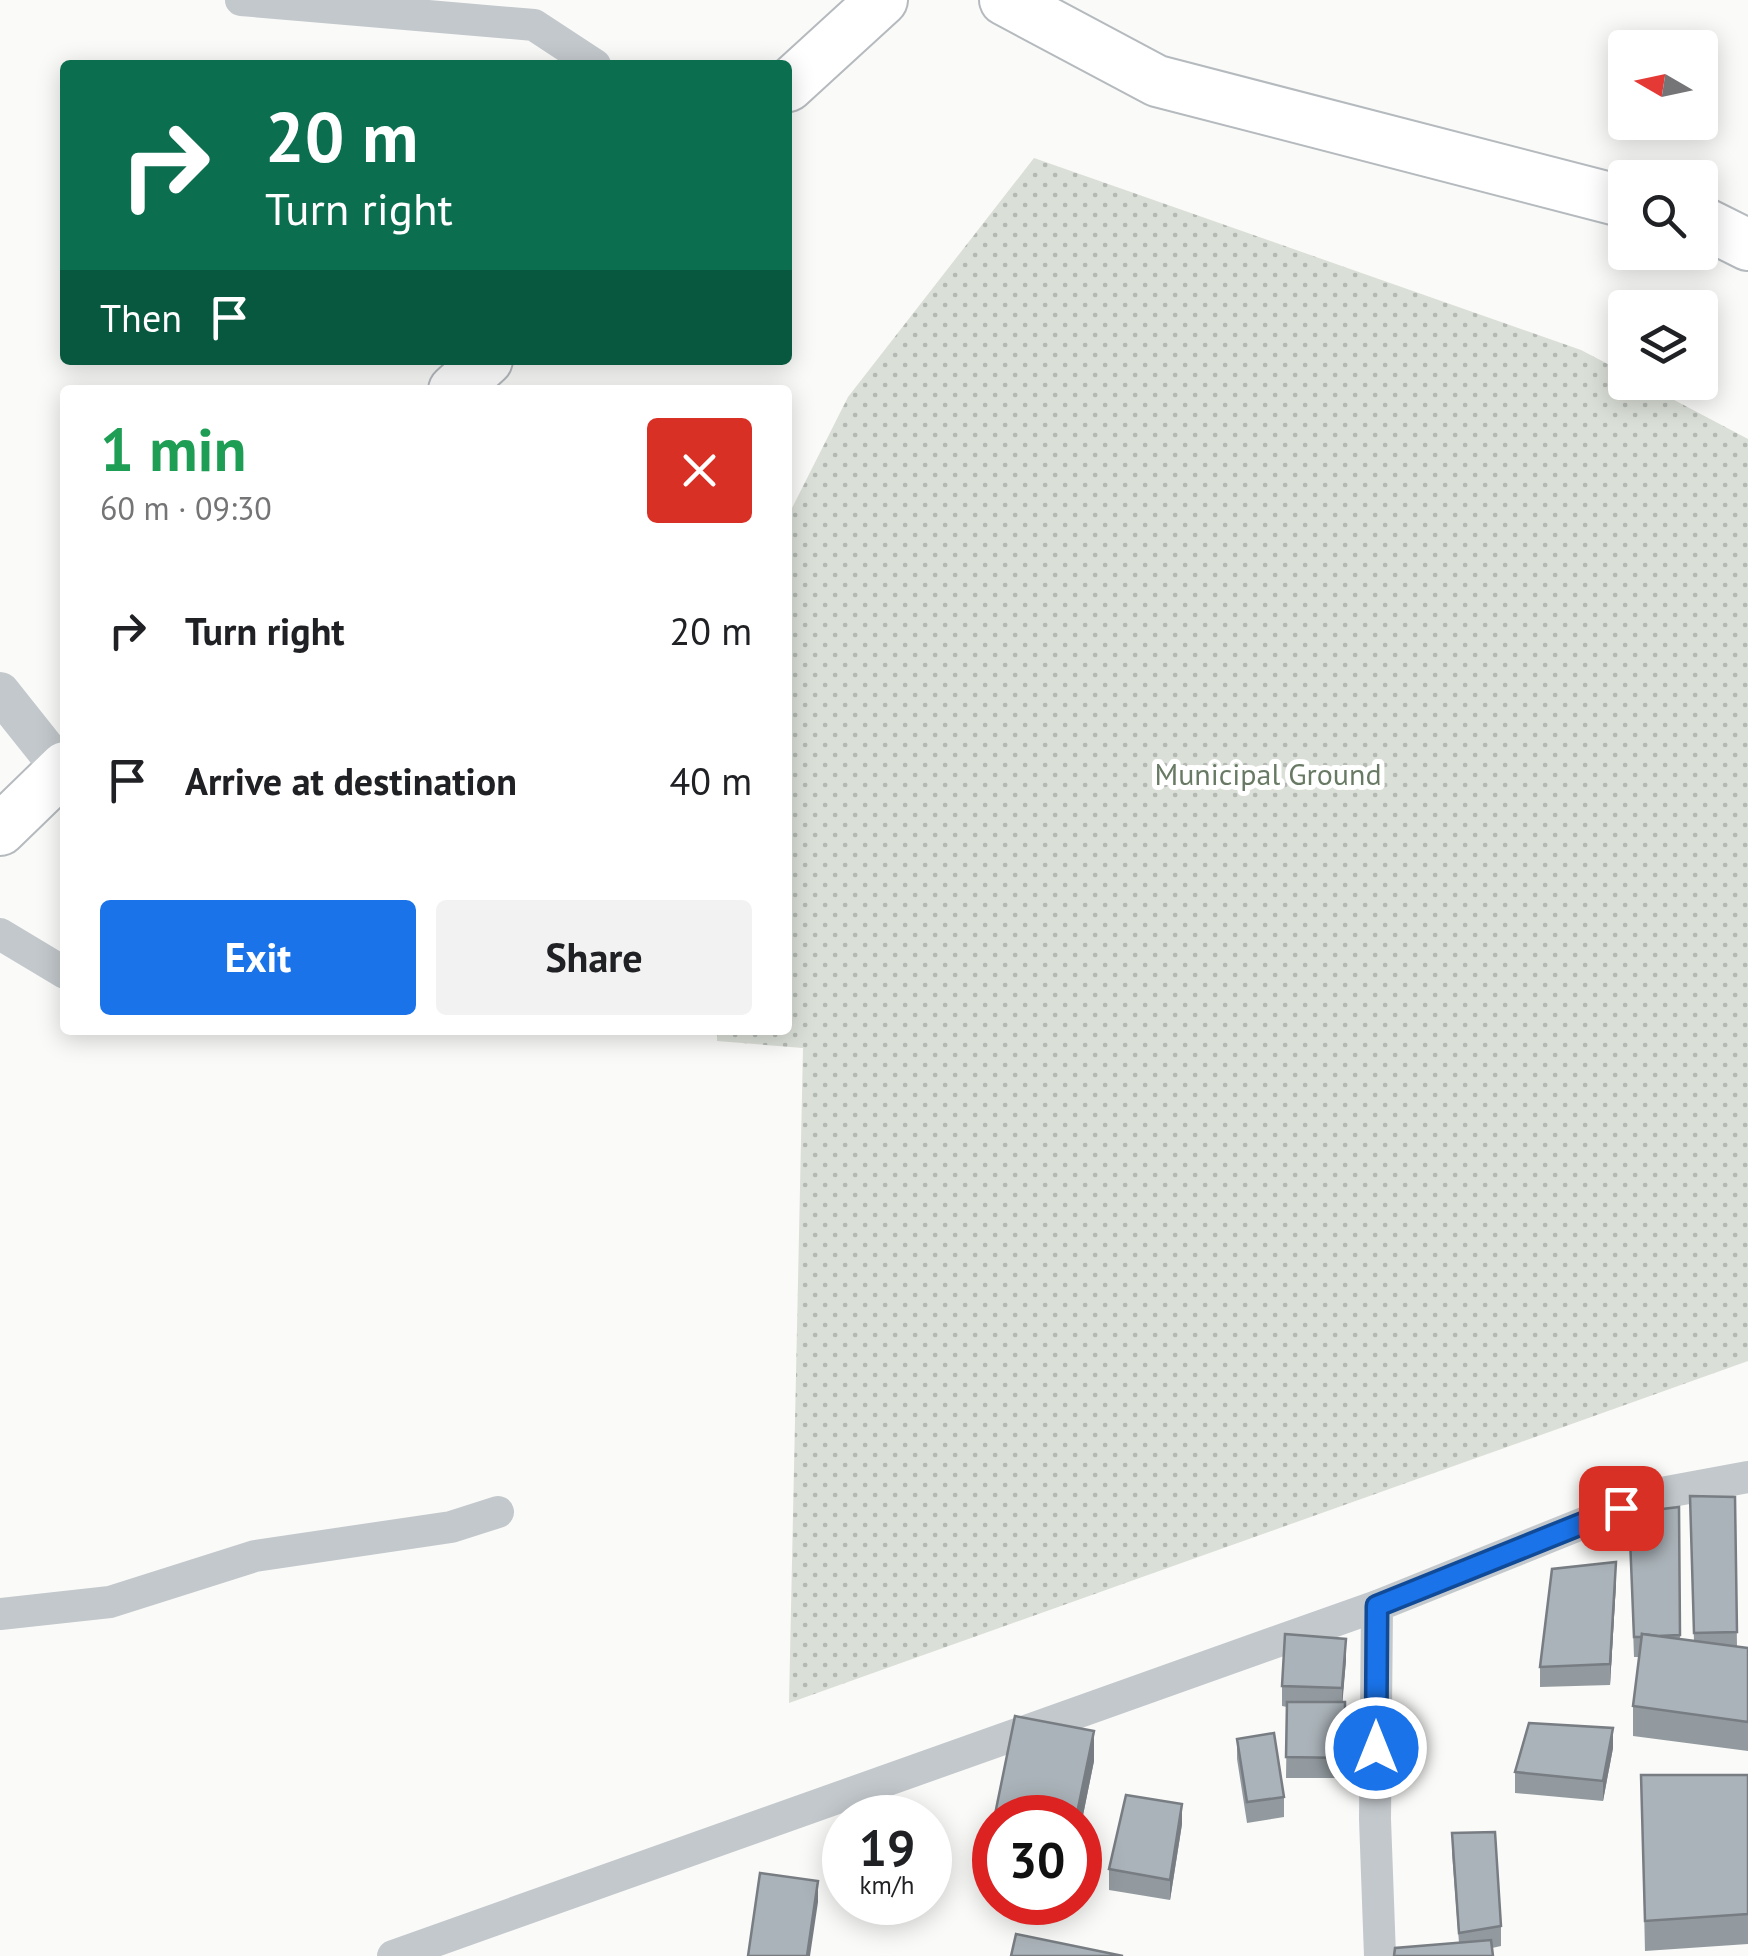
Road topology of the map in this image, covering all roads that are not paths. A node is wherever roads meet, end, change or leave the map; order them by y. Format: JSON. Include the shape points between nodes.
{"nodes":[{"id":1,"x":240,"y":0,"type":"edge"},
{"id":2,"x":882,"y":0,"type":"edge"},
{"id":3,"x":1005,"y":0,"type":"edge"},
{"id":4,"x":587,"y":60,"type":"edge"},
{"id":5,"x":792,"y":82,"type":"edge"},
{"id":6,"x":1608,"y":198,"type":"edge"},
{"id":7,"x":1718,"y":230,"type":"edge"},
{"id":8,"x":1748,"y":246,"type":"edge"},
{"id":9,"x":482,"y":365,"type":"edge"},
{"id":10,"x":460,"y":385,"type":"edge"},
{"id":11,"x":0,"y":692,"type":"edge"},
{"id":12,"x":60,"y":764,"type":"edge"},
{"id":13,"x":60,"y":771,"type":"edge"},
{"id":14,"x":0,"y":830,"type":"edge"},
{"id":15,"x":0,"y":934,"type":"edge"},
{"id":16,"x":60,"y":970,"type":"edge"},
{"id":17,"x":1748,"y":1476,"type":"edge"},
{"id":18,"x":498,"y":1512,"type":"dead end"},
{"id":19,"x":1377,"y":1606,"type":"junction"},
{"id":20,"x":0,"y":1614,"type":"edge"},
{"id":21,"x":394,"y":1956,"type":"edge"},
{"id":22,"x":1380,"y":1956,"type":"edge"}],
"edges":[{"from":1,"to":4,"type":"street","via":[[534,25]]},
{"from":2,"to":5,"type":"main road"},
{"from":3,"to":6,"type":"main road","via":[[1156,82]]},
{"from":7,"to":8,"type":"main road"},
{"from":9,"to":10,"type":"main road"},
{"from":11,"to":12,"type":"street"},
{"from":13,"to":14,"type":"main road"},
{"from":15,"to":16,"type":"street"},
{"from":17,"to":19,"type":"street","via":[[1656,1494]]},
{"from":18,"to":20,"type":"street","via":[[451,1527],[255,1556],[110,1602]]},
{"from":19,"to":21,"type":"street"},
{"from":19,"to":22,"type":"street"}]}
